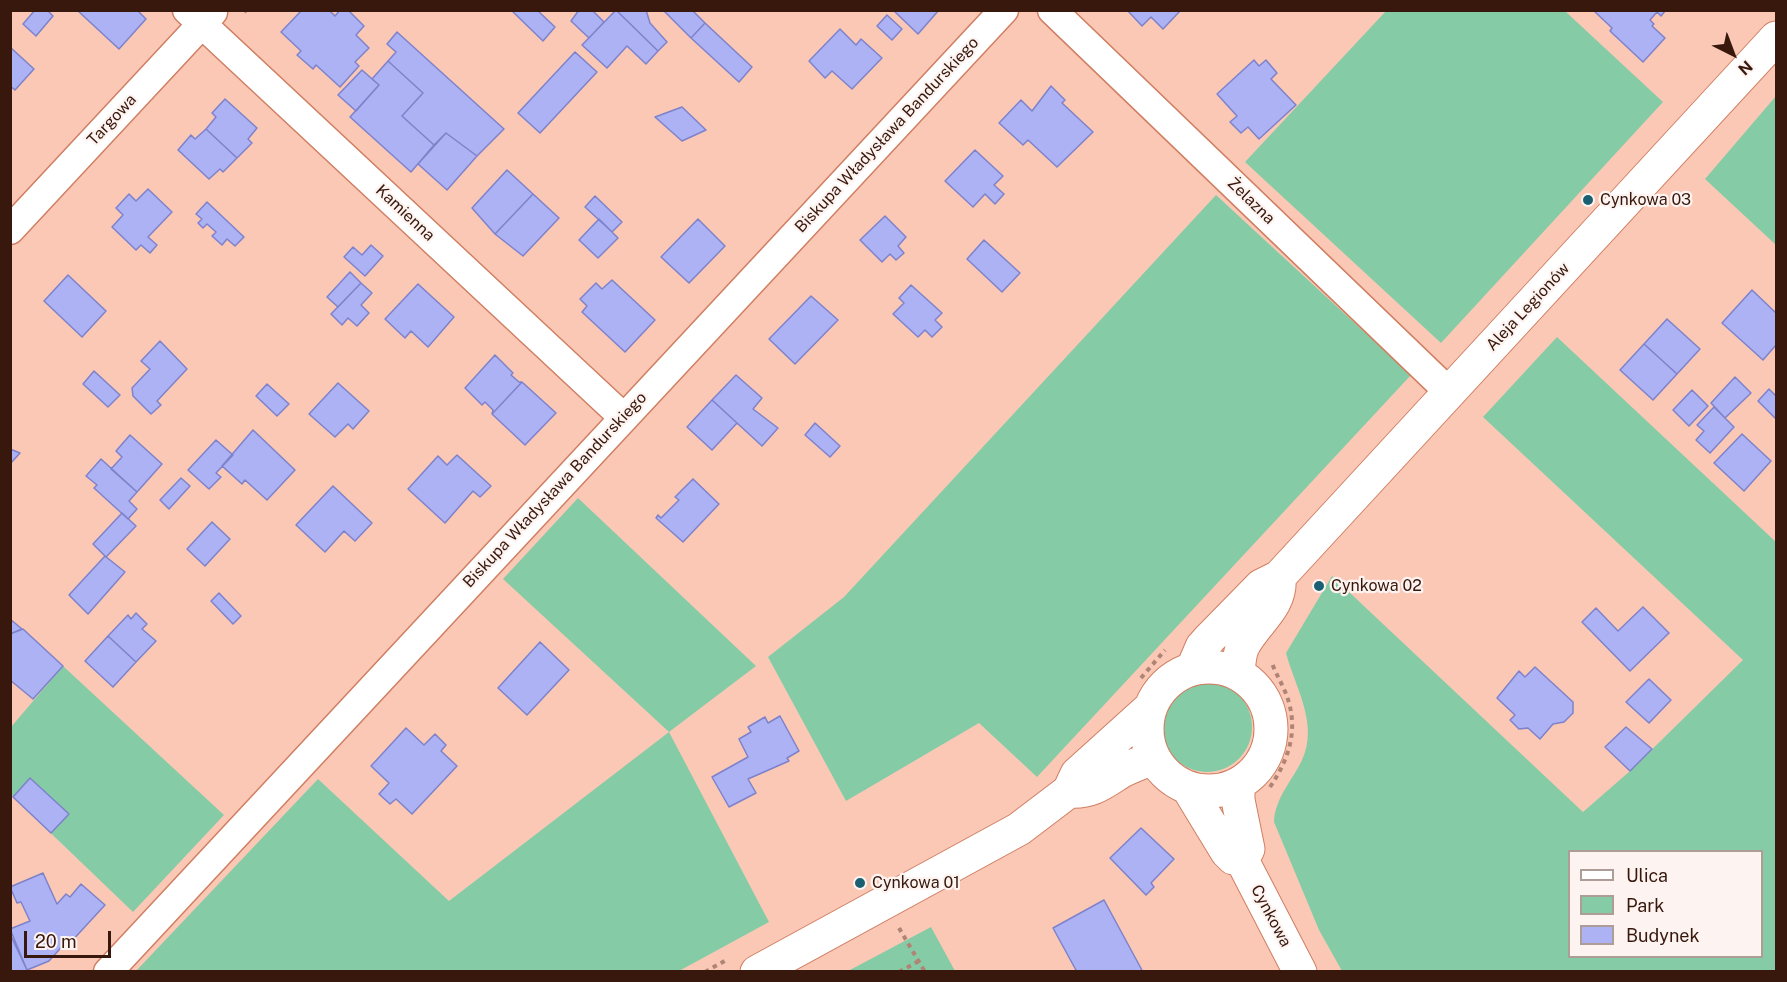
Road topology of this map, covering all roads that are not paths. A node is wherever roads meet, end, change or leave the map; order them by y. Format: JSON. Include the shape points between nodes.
{"nodes":[{"id":1,"x":1004,"y":10,"type":"edge"},
{"id":2,"x":1052,"y":10,"type":"edge"},
{"id":3,"x":201,"y":15,"type":"edge"},
{"id":4,"x":1776,"y":38,"type":"edge"},
{"id":5,"x":10,"y":230,"type":"edge"},
{"id":6,"x":1449,"y":392,"type":"junction"},
{"id":7,"x":623,"y":417,"type":"junction"},
{"id":8,"x":1279,"y":577,"type":"junction"},
{"id":9,"x":1193,"y":668,"type":"junction"},
{"id":10,"x":1238,"y":674,"type":"junction"},
{"id":11,"x":1142,"y":697,"type":"junction"},
{"id":12,"x":1153,"y":758,"type":"junction"},
{"id":13,"x":1253,"y":786,"type":"junction"},
{"id":14,"x":1188,"y":788,"type":"junction"},
{"id":15,"x":1070,"y":791,"type":"junction"},
{"id":16,"x":1242,"y":860,"type":"junction"},
{"id":17,"x":747,"y":963,"type":"edge"},
{"id":18,"x":108,"y":972,"type":"edge"},
{"id":19,"x":1300,"y":972,"type":"edge"}],
"edges":[{"from":1,"to":7,"type":"street","name":"Biskupa Władysława Bandurskiego"},
{"from":2,"to":6,"type":"street","name":"Żelazna"},
{"from":3,"to":5,"type":"street","name":"Targowa"},
{"from":3,"to":7,"type":"street","name":"Kamienna"},
{"from":4,"to":6,"type":"street","name":"Aleja Legionów"},
{"from":6,"to":8,"type":"street","name":"Aleja Legionów"},
{"from":7,"to":18,"type":"street","name":"Biskupa Władysława Bandurskiego"},
{"from":8,"to":9,"type":"street","name":"Aleja Legionów","via":[[1261,586],[1232,614],[1202,647]]},
{"from":8,"to":10,"type":"street","via":[[1280,592],[1243,647]]},
{"from":9,"to":10,"type":"street","via":[[1209,666]]},
{"from":9,"to":11,"type":"street"},
{"from":10,"to":13,"type":"street","via":[[1247,678],[1263,698],[1271,729],[1263,760],[1253,772]]},
{"from":11,"to":12,"type":"street"},
{"from":11,"to":15,"type":"street","via":[[1077,774]]},
{"from":12,"to":14,"type":"street","via":[[1170,778]]},
{"from":12,"to":15,"type":"street","via":[[1099,786]]},
{"from":13,"to":14,"type":"street","via":[[1216,791]]},
{"from":13,"to":16,"type":"street","via":[[1238,800],[1248,849]]},
{"from":14,"to":16,"type":"street","name":"Cynkowa","via":[[1227,852]]},
{"from":15,"to":17,"type":"street","via":[[1019,829]]},
{"from":16,"to":19,"type":"street","name":"Cynkowa"}]}
